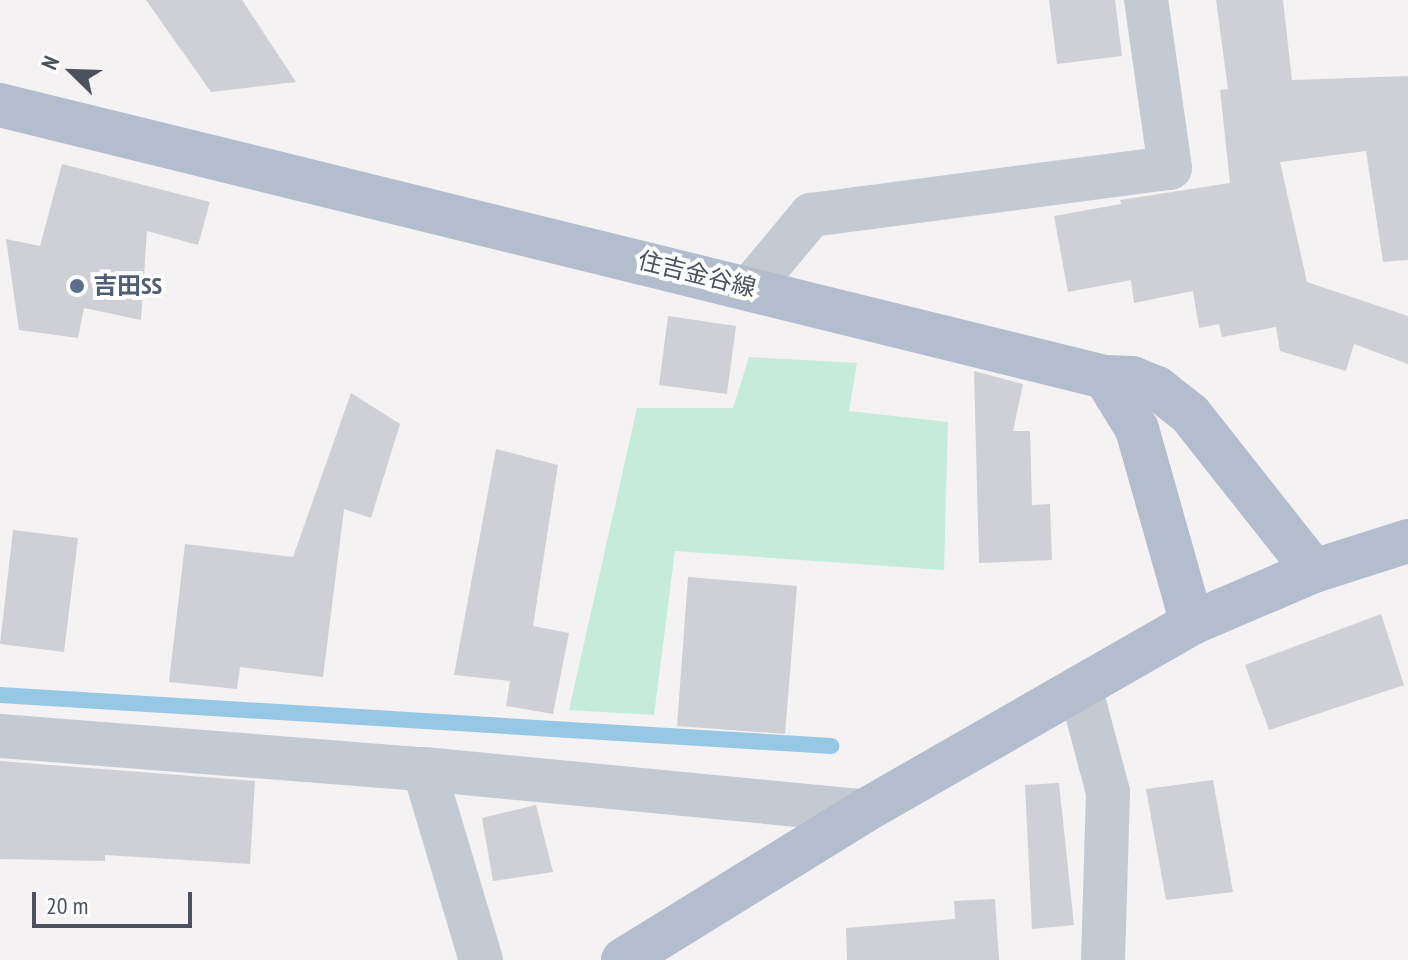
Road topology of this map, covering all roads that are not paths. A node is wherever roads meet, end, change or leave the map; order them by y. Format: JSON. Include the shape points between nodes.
{"nodes":[{"id":1,"x":1146,"y":0,"type":"edge"},
{"id":2,"x":0,"y":105,"type":"edge"},
{"id":3,"x":751,"y":287,"type":"junction"},
{"id":4,"x":1105,"y":377,"type":"junction"},
{"id":5,"x":1408,"y":541,"type":"edge"},
{"id":6,"x":1314,"y":571,"type":"junction"},
{"id":7,"x":1192,"y":623,"type":"junction"},
{"id":8,"x":1080,"y":687,"type":"junction"},
{"id":9,"x":0,"y":736,"type":"edge"},
{"id":10,"x":424,"y":769,"type":"junction"},
{"id":11,"x":864,"y":811,"type":"junction"},
{"id":12,"x":481,"y":960,"type":"edge"},
{"id":13,"x":623,"y":960,"type":"edge"},
{"id":14,"x":1103,"y":960,"type":"edge"}],
"edges":[{"from":1,"to":3,"type":"street","via":[[1170,168],[811,215]]},
{"from":2,"to":3,"type":"main road","name":"住吉金谷線"},
{"from":3,"to":4,"type":"main road","name":"住吉金谷線"},
{"from":4,"to":6,"type":"main road","name":"住吉金谷線","via":[[1132,378],[1157,388],[1190,414]]},
{"from":4,"to":7,"type":"main road","via":[[1137,429]]},
{"from":5,"to":6,"type":"main road"},
{"from":6,"to":7,"type":"main road"},
{"from":7,"to":8,"type":"main road"},
{"from":8,"to":11,"type":"main road"},
{"from":8,"to":14,"type":"street","via":[[1108,792]]},
{"from":9,"to":10,"type":"street"},
{"from":10,"to":11,"type":"street"},
{"from":10,"to":12,"type":"street"},
{"from":11,"to":13,"type":"main road"}]}
